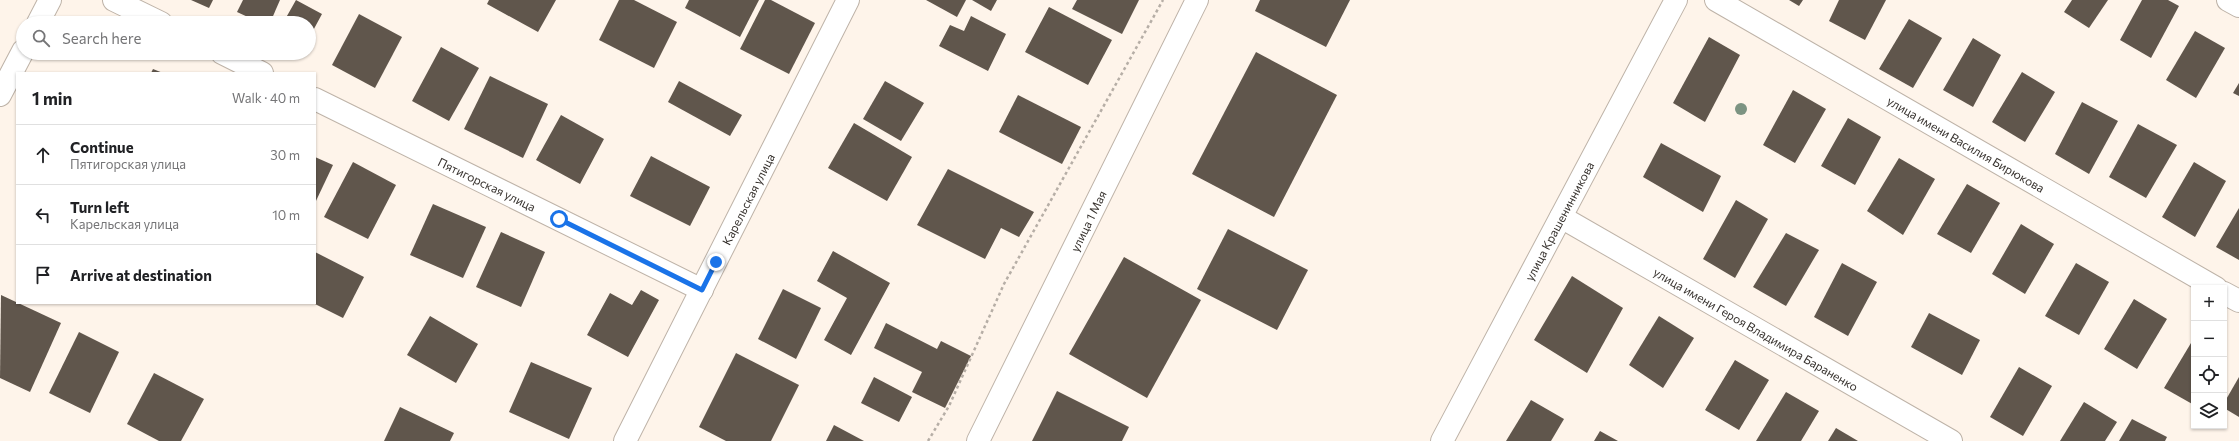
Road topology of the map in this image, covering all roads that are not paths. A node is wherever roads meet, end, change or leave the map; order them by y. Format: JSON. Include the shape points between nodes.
{"nodes":[{"id":1,"x":50,"y":0,"type":"edge"},
{"id":2,"x":114,"y":0,"type":"edge"},
{"id":3,"x":848,"y":0,"type":"edge"},
{"id":4,"x":1197,"y":0,"type":"edge"},
{"id":5,"x":1676,"y":0,"type":"edge"},
{"id":6,"x":1716,"y":0,"type":"edge"},
{"id":7,"x":2228,"y":0,"type":"edge"},
{"id":8,"x":2239,"y":6,"type":"edge"},
{"id":9,"x":42,"y":16,"type":"edge"},
{"id":10,"x":147,"y":16,"type":"edge"},
{"id":11,"x":18,"y":60,"type":"edge"},
{"id":12,"x":236,"y":60,"type":"edge"},
{"id":13,"x":260,"y":72,"type":"edge"},
{"id":14,"x":0,"y":95,"type":"edge"},
{"id":15,"x":316,"y":99,"type":"edge"},
{"id":16,"x":1561,"y":217,"type":"junction"},
{"id":17,"x":2211,"y":285,"type":"edge"},
{"id":18,"x":702,"y":290,"type":"junction"},
{"id":19,"x":2227,"y":294,"type":"edge"},
{"id":20,"x":2239,"y":301,"type":"edge"},
{"id":21,"x":625,"y":441,"type":"edge"},
{"id":22,"x":978,"y":441,"type":"edge"},
{"id":23,"x":1442,"y":441,"type":"edge"},
{"id":24,"x":1951,"y":441,"type":"edge"}],
"edges":[{"from":1,"to":9,"type":"street"},
{"from":2,"to":10,"type":"street"},
{"from":3,"to":18,"type":"street","name":"Карельская улица"},
{"from":4,"to":22,"type":"street","name":"улица 1 Мая"},
{"from":5,"to":16,"type":"street","name":"улица Крашенинникова"},
{"from":6,"to":17,"type":"street","name":"улица имени Василия Бирюкова"},
{"from":7,"to":8,"type":"street"},
{"from":11,"to":14,"type":"street"},
{"from":12,"to":13,"type":"street"},
{"from":15,"to":18,"type":"street","name":"Пятигорская улица"},
{"from":16,"to":23,"type":"street","name":"улица Крашенинникова"},
{"from":16,"to":24,"type":"street","name":"улица имени Героя Владимира Бараненко"},
{"from":18,"to":21,"type":"street","name":"Карельская улица"},
{"from":19,"to":20,"type":"street"}]}
